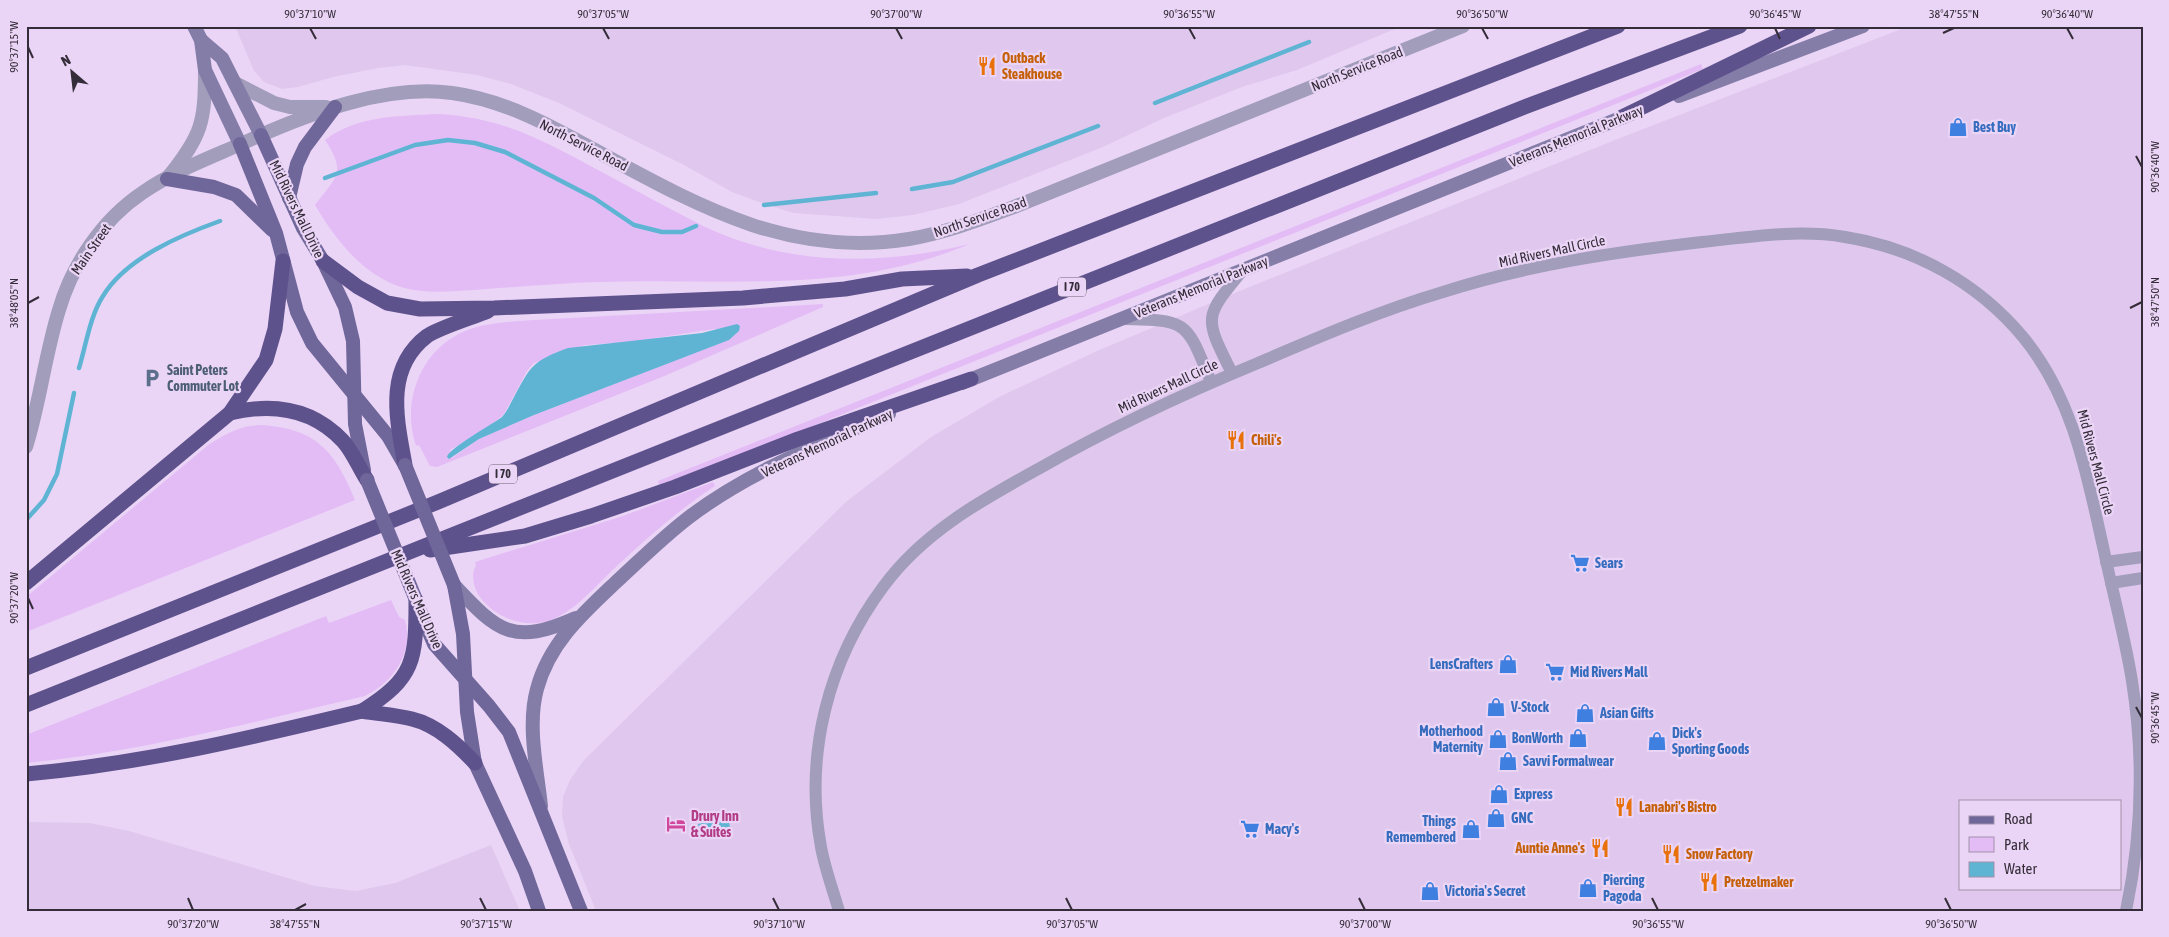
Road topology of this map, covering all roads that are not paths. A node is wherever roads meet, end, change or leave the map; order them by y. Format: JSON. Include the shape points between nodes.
{"nodes":[{"id":1,"x":194,"y":26,"type":"edge"},
{"id":2,"x":1463,"y":26,"type":"edge"},
{"id":3,"x":1618,"y":26,"type":"edge"},
{"id":4,"x":1740,"y":26,"type":"edge"},
{"id":5,"x":1809,"y":26,"type":"edge"},
{"id":6,"x":1863,"y":26,"type":"edge"},
{"id":7,"x":201,"y":40,"type":"junction"},
{"id":8,"x":205,"y":70,"type":"junction"},
{"id":9,"x":235,"y":83,"type":"junction"},
{"id":10,"x":335,"y":107,"type":"junction"},
{"id":11,"x":1622,"y":117,"type":"junction"},
{"id":12,"x":262,"y":135,"type":"junction"},
{"id":13,"x":240,"y":144,"type":"junction"},
{"id":14,"x":167,"y":179,"type":"junction"},
{"id":15,"x":289,"y":198,"type":"junction"},
{"id":16,"x":276,"y":233,"type":"junction"},
{"id":17,"x":284,"y":261,"type":"junction"},
{"id":18,"x":322,"y":261,"type":"junction"},
{"id":19,"x":1242,"y":270,"type":"junction"},
{"id":20,"x":978,"y":275,"type":"junction"},
{"id":21,"x":494,"y":308,"type":"junction"},
{"id":22,"x":1120,"y":319,"type":"junction"},
{"id":23,"x":1232,"y":373,"type":"junction"},
{"id":24,"x":971,"y":379,"type":"junction"},
{"id":25,"x":1211,"y":382,"type":"junction"},
{"id":26,"x":355,"y":394,"type":"junction"},
{"id":27,"x":230,"y":413,"type":"junction"},
{"id":28,"x":26,"y":447,"type":"edge"},
{"id":29,"x":405,"y":465,"type":"junction"},
{"id":30,"x":367,"y":480,"type":"junction"},
{"id":31,"x":406,"y":553,"type":"junction"},
{"id":32,"x":2143,"y":557,"type":"edge"},
{"id":33,"x":2106,"y":562,"type":"junction"},
{"id":34,"x":2143,"y":578,"type":"edge"},
{"id":35,"x":26,"y":582,"type":"edge"},
{"id":36,"x":2111,"y":583,"type":"junction"},
{"id":37,"x":454,"y":585,"type":"junction"},
{"id":38,"x":416,"y":600,"type":"junction"},
{"id":39,"x":578,"y":617,"type":"junction"},
{"id":40,"x":26,"y":668,"type":"edge"},
{"id":41,"x":466,"y":681,"type":"junction"},
{"id":42,"x":26,"y":705,"type":"edge"},
{"id":43,"x":362,"y":711,"type":"junction"},
{"id":44,"x":475,"y":763,"type":"junction"},
{"id":45,"x":26,"y":774,"type":"edge"},
{"id":46,"x":541,"y":809,"type":"junction"},
{"id":47,"x":539,"y":911,"type":"edge"},
{"id":48,"x":581,"y":911,"type":"edge"},
{"id":49,"x":839,"y":911,"type":"edge"},
{"id":50,"x":2126,"y":911,"type":"edge"}],
"edges":[{"from":1,"to":7,"type":"main road","name":"Mid Rivers Mall Drive"},
{"from":2,"to":10,"type":"street","name":"North Service Road","via":[[1014,207],[950,230],[907,240],[858,243],[812,240],[762,230],[656,183],[554,128],[498,105],[451,93],[386,96]]},
{"from":3,"to":20,"type":"highway","number":"I 70"},
{"from":4,"to":31,"type":"highway","number":"I 70","via":[[1527,106]]},
{"from":5,"to":11,"type":"highway"},
{"from":6,"to":11,"type":"main road","name":"Veterans Memorial Parkway"},
{"from":7,"to":8,"type":"main road","name":"Mid Rivers Mall Drive"},
{"from":7,"to":9,"type":"main road","name":"Mid Rivers Mall Drive","via":[[222,58]]},
{"from":8,"to":13,"type":"main road","name":"Mid Rivers Mall Drive"},
{"from":8,"to":14,"type":"street","via":[[205,111],[200,130],[189,152]]},
{"from":9,"to":10,"type":"street","via":[[282,105]]},
{"from":9,"to":12,"type":"main road","name":"Mid Rivers Mall Drive"},
{"from":10,"to":12,"type":"street","name":"North Service Road"},
{"from":10,"to":15,"type":"main road","via":[[305,147],[297,164]]},
{"from":11,"to":19,"type":"main road","name":"Veterans Memorial Parkway"},
{"from":12,"to":13,"type":"street","name":"Main Street"},
{"from":12,"to":15,"type":"main road","name":"Mid Rivers Mall Drive"},
{"from":13,"to":14,"type":"street","name":"Main Street"},
{"from":13,"to":16,"type":"main road","name":"Mid Rivers Mall Drive"},
{"from":14,"to":16,"type":"main road","via":[[214,187],[236,196]]},
{"from":14,"to":28,"type":"street","name":"Main Street","via":[[129,202],[92,243],[70,279],[58,312]]},
{"from":15,"to":18,"type":"main road","name":"Mid Rivers Mall Drive"},
{"from":16,"to":17,"type":"main road","name":"Mid Rivers Mall Drive"},
{"from":17,"to":26,"type":"main road","name":"Mid Rivers Mall Drive","via":[[298,312],[312,343]]},
{"from":17,"to":27,"type":"highway","via":[[275,329],[266,360]]},
{"from":18,"to":21,"type":"highway","via":[[386,303],[420,309]]},
{"from":18,"to":26,"type":"main road","name":"Mid Rivers Mall Drive","via":[[345,307],[353,341]]},
{"from":19,"to":22,"type":"main road","name":"Veterans Memorial Parkway"},
{"from":19,"to":23,"type":"street","via":[[1212,311],[1211,325]]},
{"from":20,"to":21,"type":"highway","via":[[902,279],[845,289],[743,298]]},
{"from":20,"to":40,"type":"highway","number":"I 70","via":[[438,502]]},
{"from":21,"to":29,"type":"highway","via":[[428,336],[410,356],[397,386],[396,401]]},
{"from":22,"to":24,"type":"main road","name":"Veterans Memorial Parkway"},
{"from":22,"to":25,"type":"street","via":[[1163,320],[1180,325],[1192,336]]},
{"from":23,"to":25,"type":"street","name":"Mid Rivers Mall Circle"},
{"from":23,"to":33,"type":"street","name":"Mid Rivers Mall Circle","via":[[1382,312],[1446,290],[1526,270],[1587,257],[1729,240],[1782,235],[1845,237],[1890,247],[1930,263],[1967,284],[1995,307],[2022,336],[2054,382],[2069,413],[2085,467]]},
{"from":24,"to":31,"type":"highway","via":[[798,439],[675,487],[535,533]]},
{"from":24,"to":39,"type":"main road","name":"Veterans Memorial Parkway","via":[[797,454],[741,483],[688,518]]},
{"from":25,"to":49,"type":"street","name":"Mid Rivers Mall Circle","via":[[1093,438],[980,502],[909,556],[865,613],[831,684],[818,748],[817,819]]},
{"from":26,"to":29,"type":"main road","name":"Mid Rivers Mall Drive","via":[[388,436]]},
{"from":26,"to":30,"type":"main road","name":"Mid Rivers Mall Drive","via":[[355,424]]},
{"from":27,"to":30,"type":"highway","via":[[269,407],[308,416],[322,423],[344,442]]},
{"from":27,"to":35,"type":"highway"},
{"from":29,"to":37,"type":"main road","name":"Mid Rivers Mall Drive","bridge":true},
{"from":30,"to":38,"type":"main road","name":"Mid Rivers Mall Drive","bridge":true},
{"from":31,"to":42,"type":"highway","number":"I 70"},
{"from":32,"to":33,"type":"street"},
{"from":33,"to":36,"type":"street","name":"Mid Rivers Mall Circle"},
{"from":34,"to":36,"type":"street"},
{"from":36,"to":50,"type":"street","name":"Mid Rivers Mall Circle","via":[[2138,729],[2138,838]]},
{"from":37,"to":39,"type":"main road","name":"Veterans Memorial Parkway","via":[[479,612],[504,629],[524,633],[548,630]]},
{"from":37,"to":41,"type":"main road","name":"Mid Rivers Mall Drive","via":[[463,634]]},
{"from":38,"to":41,"type":"main road","name":"Mid Rivers Mall Drive","via":[[434,644]]},
{"from":38,"to":43,"type":"highway","via":[[416,645],[410,669],[387,696]]},
{"from":39,"to":46,"type":"main road","name":"Veterans Memorial Parkway","via":[[553,651],[537,689],[533,719]]},
{"from":41,"to":44,"type":"main road","name":"Mid Rivers Mall Drive","via":[[469,732]]},
{"from":41,"to":46,"type":"main road","name":"Mid Rivers Mall Drive","via":[[509,732]]},
{"from":43,"to":44,"type":"highway","via":[[414,719],[457,744]]},
{"from":43,"to":45,"type":"highway","via":[[125,764]]},
{"from":44,"to":47,"type":"main road","name":"Mid Rivers Mall Drive","via":[[526,871]]},
{"from":46,"to":48,"type":"main road","name":"Mid Rivers Mall Drive"}]}
